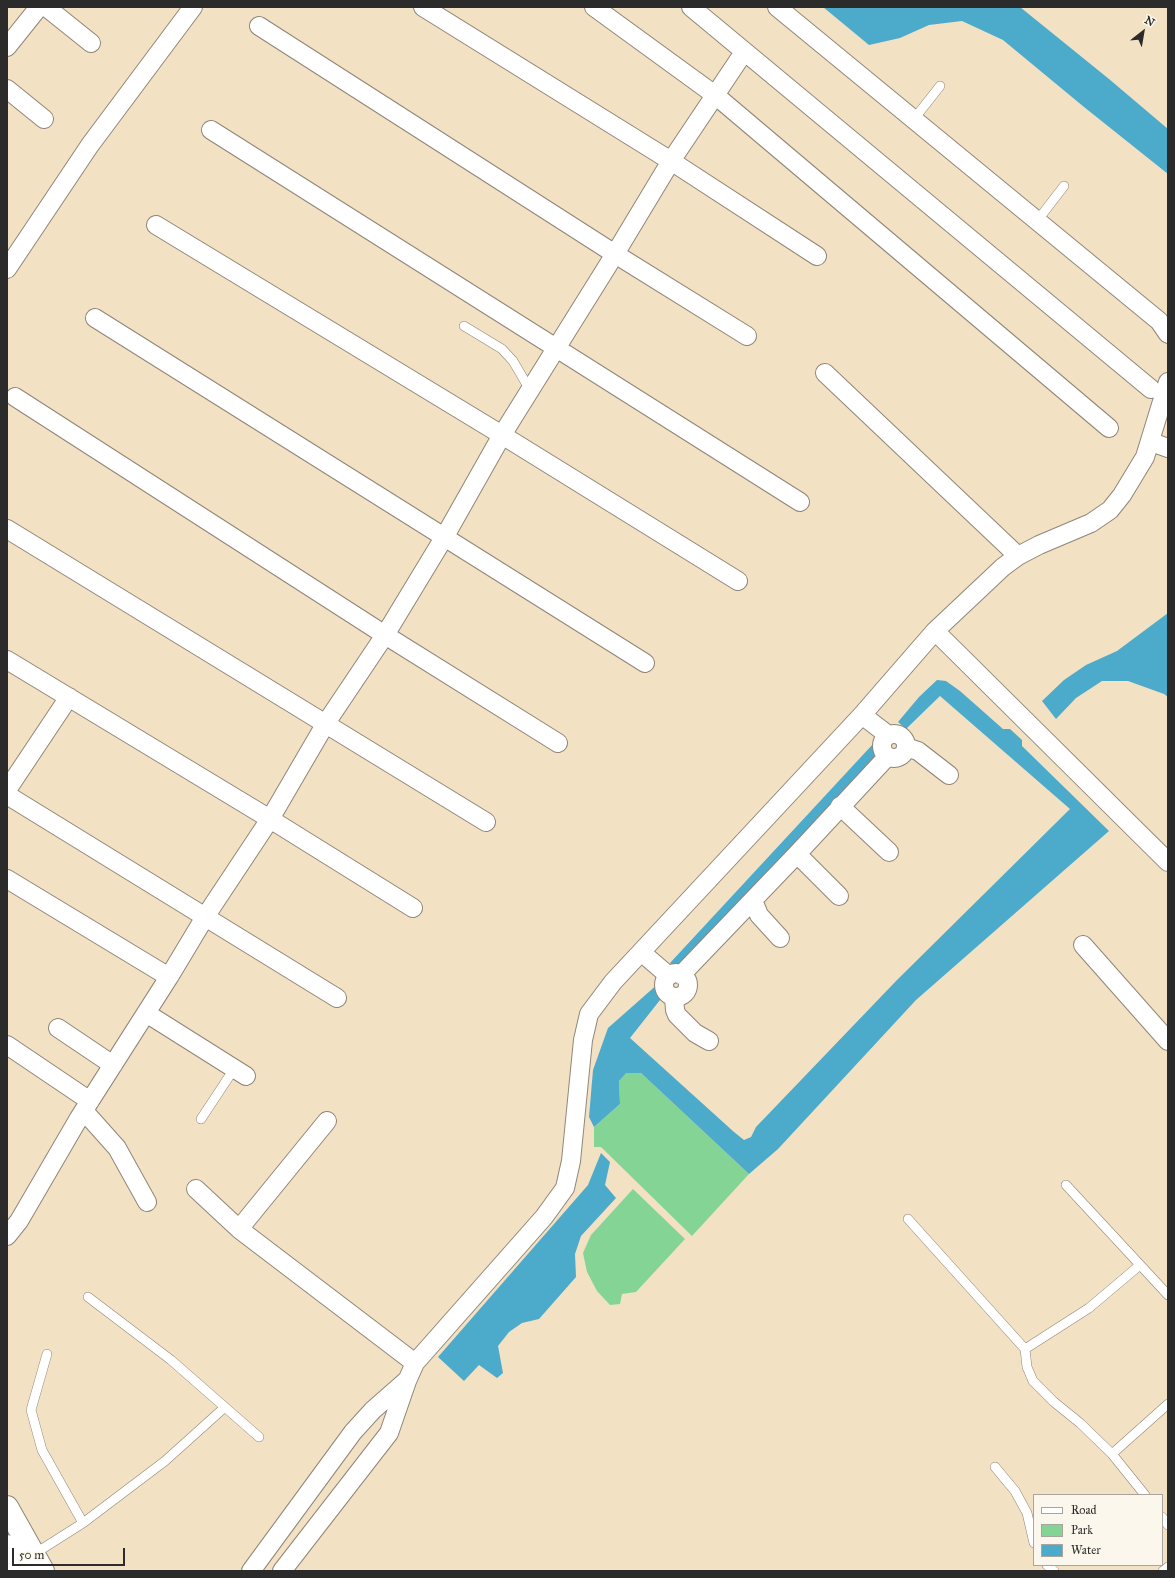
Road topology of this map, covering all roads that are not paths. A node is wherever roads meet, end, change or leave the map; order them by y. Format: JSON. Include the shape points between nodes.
{"nodes":[{"id":1,"x":39,"y":7,"type":"edge"},
{"id":2,"x":46,"y":7,"type":"edge"},
{"id":3,"x":193,"y":7,"type":"edge"},
{"id":4,"x":423,"y":7,"type":"edge"},
{"id":5,"x":594,"y":7,"type":"edge"},
{"id":6,"x":690,"y":7,"type":"edge"},
{"id":7,"x":777,"y":7,"type":"edge"},
{"id":8,"x":259,"y":26,"type":"dead end"},
{"id":9,"x":91,"y":43,"type":"dead end"},
{"id":10,"x":7,"y":47,"type":"edge"},
{"id":11,"x":744,"y":52,"type":"junction"},
{"id":12,"x":940,"y":86,"type":"dead end"},
{"id":13,"x":7,"y":89,"type":"edge"},
{"id":14,"x":715,"y":94,"type":"junction"},
{"id":15,"x":44,"y":119,"type":"dead end"},
{"id":16,"x":914,"y":119,"type":"junction"},
{"id":17,"x":211,"y":130,"type":"dead end"},
{"id":18,"x":671,"y":161,"type":"junction"},
{"id":19,"x":1064,"y":186,"type":"dead end"},
{"id":20,"x":1037,"y":221,"type":"junction"},
{"id":21,"x":156,"y":225,"type":"dead end"},
{"id":22,"x":615,"y":254,"type":"junction"},
{"id":23,"x":817,"y":256,"type":"dead end"},
{"id":24,"x":7,"y":269,"type":"edge"},
{"id":25,"x":95,"y":318,"type":"dead end"},
{"id":26,"x":464,"y":326,"type":"dead end"},
{"id":27,"x":1168,"y":334,"type":"edge"},
{"id":28,"x":747,"y":336,"type":"dead end"},
{"id":29,"x":557,"y":347,"type":"junction"},
{"id":30,"x":825,"y":373,"type":"dead end"},
{"id":31,"x":1168,"y":382,"type":"edge"},
{"id":32,"x":1151,"y":388,"type":"dead end"},
{"id":33,"x":530,"y":390,"type":"junction"},
{"id":34,"x":15,"y":397,"type":"dead end"},
{"id":35,"x":1109,"y":428,"type":"dead end"},
{"id":36,"x":502,"y":435,"type":"junction"},
{"id":37,"x":1151,"y":442,"type":"junction"},
{"id":38,"x":1168,"y":448,"type":"edge"},
{"id":39,"x":800,"y":502,"type":"dead end"},
{"id":40,"x":7,"y":529,"type":"edge"},
{"id":41,"x":445,"y":536,"type":"junction"},
{"id":42,"x":1018,"y":556,"type":"junction"},
{"id":43,"x":738,"y":581,"type":"dead end"},
{"id":44,"x":935,"y":631,"type":"junction"},
{"id":45,"x":385,"y":634,"type":"junction"},
{"id":46,"x":7,"y":660,"type":"edge"},
{"id":47,"x":645,"y":663,"type":"dead end"},
{"id":48,"x":69,"y":697,"type":"junction"},
{"id":49,"x":862,"y":715,"type":"junction"},
{"id":50,"x":326,"y":723,"type":"junction"},
{"id":51,"x":888,"y":735,"type":"junction"},
{"id":52,"x":558,"y":743,"type":"dead end"},
{"id":53,"x":906,"y":747,"type":"junction"},
{"id":54,"x":887,"y":757,"type":"junction"},
{"id":55,"x":949,"y":775,"type":"dead end"},
{"id":56,"x":7,"y":790,"type":"edge"},
{"id":57,"x":7,"y":795,"type":"edge"},
{"id":58,"x":840,"y":806,"type":"junction"},
{"id":59,"x":270,"y":818,"type":"junction"},
{"id":60,"x":486,"y":822,"type":"dead end"},
{"id":61,"x":889,"y":852,"type":"dead end"},
{"id":62,"x":797,"y":854,"type":"junction"},
{"id":63,"x":1168,"y":862,"type":"edge"},
{"id":64,"x":7,"y":879,"type":"edge"},
{"id":65,"x":839,"y":896,"type":"dead end"},
{"id":66,"x":753,"y":900,"type":"junction"},
{"id":67,"x":413,"y":908,"type":"dead end"},
{"id":68,"x":205,"y":917,"type":"junction"},
{"id":69,"x":780,"y":938,"type":"dead end"},
{"id":70,"x":1083,"y":945,"type":"dead end"},
{"id":71,"x":641,"y":952,"type":"junction"},
{"id":72,"x":675,"y":975,"type":"junction"},
{"id":73,"x":169,"y":977,"type":"junction"},
{"id":74,"x":337,"y":998,"type":"dead end"},
{"id":75,"x":146,"y":1013,"type":"junction"},
{"id":76,"x":58,"y":1028,"type":"dead end"},
{"id":77,"x":709,"y":1041,"type":"dead end"},
{"id":78,"x":1168,"y":1041,"type":"edge"},
{"id":79,"x":7,"y":1045,"type":"edge"},
{"id":80,"x":113,"y":1065,"type":"junction"},
{"id":81,"x":240,"y":1073,"type":"joint"},
{"id":82,"x":85,"y":1110,"type":"junction"},
{"id":83,"x":201,"y":1119,"type":"dead end"},
{"id":84,"x":327,"y":1121,"type":"dead end"},
{"id":85,"x":1066,"y":1185,"type":"dead end"},
{"id":86,"x":196,"y":1189,"type":"dead end"},
{"id":87,"x":147,"y":1202,"type":"dead end"},
{"id":88,"x":908,"y":1219,"type":"dead end"},
{"id":89,"x":239,"y":1228,"type":"junction"},
{"id":90,"x":7,"y":1235,"type":"edge"},
{"id":91,"x":1140,"y":1265,"type":"junction"},
{"id":92,"x":1168,"y":1295,"type":"edge"},
{"id":93,"x":88,"y":1297,"type":"dead end"},
{"id":94,"x":1025,"y":1349,"type":"junction"},
{"id":95,"x":47,"y":1354,"type":"dead end"},
{"id":96,"x":415,"y":1364,"type":"junction"},
{"id":97,"x":407,"y":1381,"type":"junction"},
{"id":98,"x":1168,"y":1404,"type":"edge"},
{"id":99,"x":225,"y":1407,"type":"junction"},
{"id":100,"x":259,"y":1437,"type":"dead end"},
{"id":101,"x":1112,"y":1454,"type":"junction"},
{"id":102,"x":995,"y":1467,"type":"dead end"},
{"id":103,"x":1143,"y":1494,"type":"edge"},
{"id":104,"x":7,"y":1507,"type":"edge"},
{"id":105,"x":288,"y":1521,"type":"junction"},
{"id":106,"x":83,"y":1523,"type":"junction"},
{"id":107,"x":308,"y":1536,"type":"junction"},
{"id":108,"x":1033,"y":1539,"type":"edge"},
{"id":109,"x":7,"y":1546,"type":"edge"},
{"id":110,"x":39,"y":1562,"type":"edge"},
{"id":111,"x":1168,"y":1567,"type":"edge"},
{"id":112,"x":21,"y":1571,"type":"edge"},
{"id":113,"x":251,"y":1571,"type":"edge"},
{"id":114,"x":282,"y":1571,"type":"edge"},
{"id":115,"x":1163,"y":1571,"type":"edge"}],
"edges":[{"from":1,"to":10,"type":"street"},
{"from":2,"to":9,"type":"street"},
{"from":3,"to":24,"type":"street","via":[[90,145]]},
{"from":4,"to":18,"type":"street"},
{"from":5,"to":14,"type":"street"},
{"from":6,"to":11,"type":"street"},
{"from":7,"to":16,"type":"street"},
{"from":8,"to":22,"type":"street"},
{"from":11,"to":14,"type":"street"},
{"from":11,"to":32,"type":"street"},
{"from":12,"to":16,"type":"lane"},
{"from":13,"to":15,"type":"street"},
{"from":14,"to":18,"type":"street"},
{"from":14,"to":35,"type":"street"},
{"from":16,"to":20,"type":"street"},
{"from":17,"to":29,"type":"street"},
{"from":18,"to":22,"type":"street"},
{"from":18,"to":23,"type":"street"},
{"from":19,"to":20,"type":"lane"},
{"from":20,"to":27,"type":"street","via":[[1159,321]]},
{"from":21,"to":36,"type":"street"},
{"from":22,"to":28,"type":"street"},
{"from":22,"to":29,"type":"street"},
{"from":25,"to":41,"type":"street"},
{"from":26,"to":33,"type":"lane","via":[[502,349],[513,361]]},
{"from":29,"to":33,"type":"street"},
{"from":29,"to":39,"type":"street"},
{"from":30,"to":42,"type":"street"},
{"from":31,"to":37,"type":"street"},
{"from":33,"to":36,"type":"street"},
{"from":34,"to":45,"type":"street"},
{"from":36,"to":41,"type":"street"},
{"from":36,"to":43,"type":"street"},
{"from":37,"to":38,"type":"street"},
{"from":37,"to":42,"type":"street","via":[[1145,457],[1110,510],[1091,523]]},
{"from":40,"to":50,"type":"street"},
{"from":41,"to":45,"type":"street"},
{"from":41,"to":47,"type":"street"},
{"from":42,"to":44,"type":"street"},
{"from":44,"to":49,"type":"street"},
{"from":44,"to":63,"type":"street"},
{"from":45,"to":50,"type":"street"},
{"from":45,"to":52,"type":"street"},
{"from":46,"to":48,"type":"street"},
{"from":48,"to":56,"type":"street"},
{"from":48,"to":59,"type":"street"},
{"from":49,"to":51,"type":"street"},
{"from":49,"to":71,"type":"street"},
{"from":50,"to":59,"type":"street"},
{"from":50,"to":60,"type":"street"},
{"from":51,"to":53,"type":"street","via":[[899,735],[904,739]]},
{"from":51,"to":54,"type":"street","via":[[882,746]]},
{"from":53,"to":54,"type":"street","via":[[903,755],[898,758]]},
{"from":53,"to":55,"type":"street","via":[[918,751]]},
{"from":54,"to":58,"type":"street"},
{"from":57,"to":68,"type":"street"},
{"from":58,"to":61,"type":"street"},
{"from":58,"to":62,"type":"street"},
{"from":59,"to":67,"type":"street"},
{"from":59,"to":68,"type":"street"},
{"from":62,"to":65,"type":"street"},
{"from":62,"to":66,"type":"street"},
{"from":64,"to":73,"type":"street"},
{"from":66,"to":69,"type":"street","via":[[760,915]]},
{"from":66,"to":72,"type":"street"},
{"from":68,"to":73,"type":"street"},
{"from":68,"to":74,"type":"street"},
{"from":70,"to":78,"type":"street"},
{"from":71,"to":72,"type":"street"},
{"from":71,"to":96,"type":"street","via":[[613,982],[589,1014],[582,1040],[565,1188],[544,1217]]},
{"from":72,"to":77,"type":"street","via":[[687,982],[683,995],[674,997],[677,1015],[695,1033]]},
{"from":73,"to":75,"type":"street"},
{"from":75,"to":80,"type":"street"},
{"from":75,"to":81,"type":"street"},
{"from":76,"to":80,"type":"street"},
{"from":79,"to":82,"type":"street"},
{"from":80,"to":82,"type":"street"},
{"from":81,"to":83,"type":"lane"},
{"from":82,"to":87,"type":"street","via":[[117,1148]]},
{"from":82,"to":90,"type":"street","via":[[19,1220]]},
{"from":84,"to":89,"type":"street"},
{"from":85,"to":91,"type":"lane"},
{"from":86,"to":89,"type":"street"},
{"from":88,"to":94,"type":"lane"},
{"from":89,"to":96,"type":"street"},
{"from":91,"to":92,"type":"lane"},
{"from":91,"to":94,"type":"lane","via":[[1089,1308]]},
{"from":93,"to":99,"type":"lane","via":[[171,1360]]},
{"from":94,"to":101,"type":"lane","via":[[1026,1366],[1033,1381]]},
{"from":95,"to":106,"type":"lane","via":[[31,1410],[42,1450]]},
{"from":96,"to":97,"type":"street"},
{"from":97,"to":105,"type":"street","via":[[373,1410],[353,1432]]},
{"from":97,"to":107,"type":"street","via":[[389,1434]]},
{"from":98,"to":101,"type":"lane"},
{"from":99,"to":100,"type":"lane"},
{"from":99,"to":106,"type":"lane","via":[[165,1461]]},
{"from":101,"to":103,"type":"lane"},
{"from":102,"to":108,"type":"lane","via":[[1015,1491],[1027,1513]]},
{"from":104,"to":110,"type":"main road"},
{"from":105,"to":107,"type":"street"},
{"from":105,"to":113,"type":"street"},
{"from":106,"to":110,"type":"lane"},
{"from":107,"to":114,"type":"street"},
{"from":109,"to":112,"type":"main road"},
{"from":111,"to":115,"type":"lane"}]}
